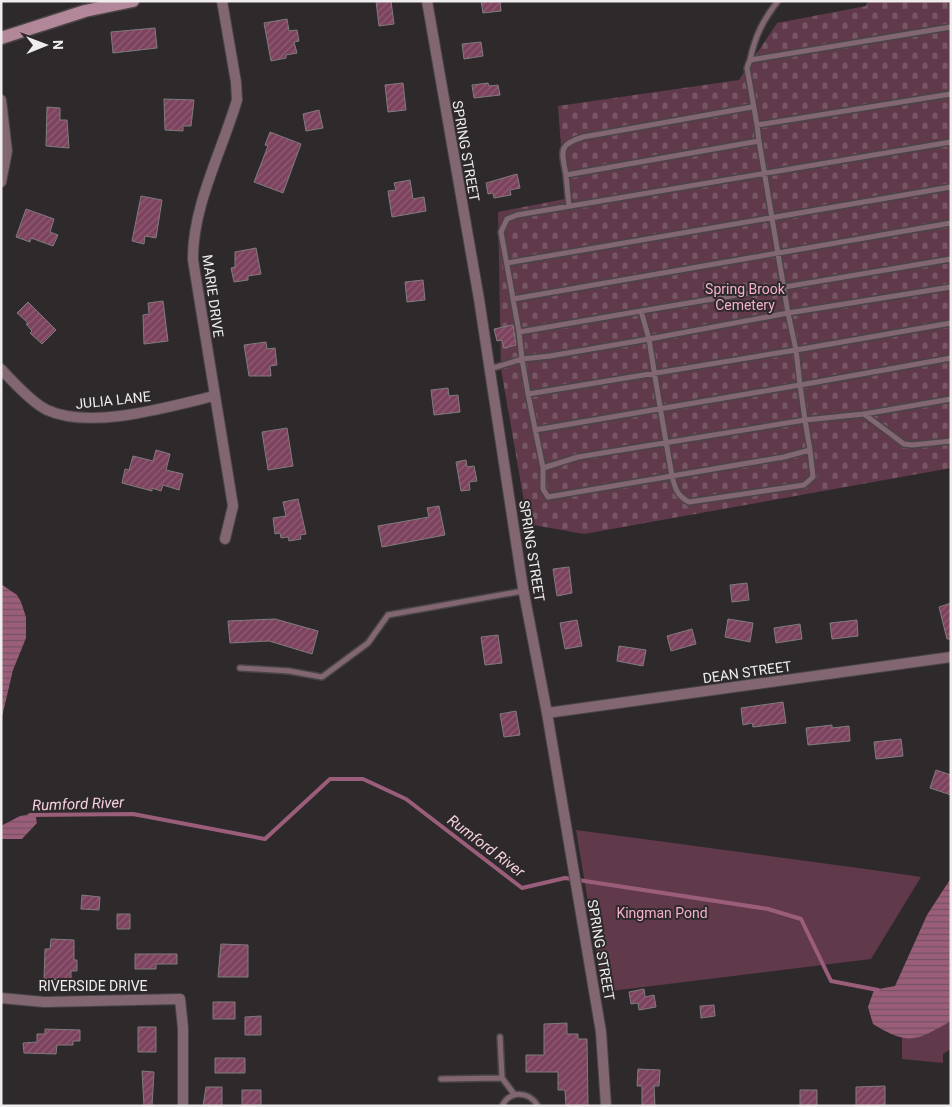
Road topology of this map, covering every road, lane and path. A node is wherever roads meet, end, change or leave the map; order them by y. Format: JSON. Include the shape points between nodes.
{"nodes":[{"id":1,"x":133,"y":1,"type":"edge"},
{"id":2,"x":222,"y":1,"type":"edge"},
{"id":3,"x":427,"y":1,"type":"edge"},
{"id":4,"x":778,"y":1,"type":"edge"},
{"id":5,"x":951,"y":27,"type":"edge"},
{"id":6,"x":1,"y":38,"type":"edge"},
{"id":7,"x":750,"y":60,"type":"junction"},
{"id":8,"x":951,"y":94,"type":"edge"},
{"id":9,"x":1,"y":100,"type":"edge"},
{"id":10,"x":752,"y":107,"type":"junction"},
{"id":11,"x":756,"y":125,"type":"junction"},
{"id":12,"x":758,"y":141,"type":"junction"},
{"id":13,"x":951,"y":142,"type":"edge"},
{"id":14,"x":763,"y":174,"type":"junction"},
{"id":15,"x":566,"y":175,"type":"junction"},
{"id":16,"x":1,"y":182,"type":"edge"},
{"id":17,"x":951,"y":188,"type":"edge"},
{"id":18,"x":568,"y":206,"type":"junction"},
{"id":19,"x":771,"y":218,"type":"junction"},
{"id":20,"x":951,"y":223,"type":"edge"},
{"id":21,"x":778,"y":253,"type":"junction"},
{"id":22,"x":951,"y":259,"type":"edge"},
{"id":23,"x":506,"y":263,"type":"junction"},
{"id":24,"x":951,"y":287,"type":"edge"},
{"id":25,"x":784,"y":288,"type":"junction"},
{"id":26,"x":513,"y":299,"type":"junction"},
{"id":27,"x":641,"y":311,"type":"junction"},
{"id":28,"x":788,"y":314,"type":"junction"},
{"id":29,"x":951,"y":323,"type":"edge"},
{"id":30,"x":519,"y":332,"type":"junction"},
{"id":31,"x":649,"y":339,"type":"junction"},
{"id":32,"x":796,"y":350,"type":"junction"},
{"id":33,"x":951,"y":358,"type":"edge"},
{"id":34,"x":522,"y":359,"type":"junction"},
{"id":35,"x":1,"y":369,"type":"edge"},
{"id":36,"x":490,"y":369,"type":"junction"},
{"id":37,"x":655,"y":373,"type":"junction"},
{"id":38,"x":800,"y":385,"type":"junction"},
{"id":39,"x":528,"y":394,"type":"junction"},
{"id":40,"x":214,"y":396,"type":"junction"},
{"id":41,"x":951,"y":399,"type":"edge"},
{"id":42,"x":660,"y":407,"type":"junction"},
{"id":43,"x":864,"y":414,"type":"junction"},
{"id":44,"x":805,"y":420,"type":"junction"},
{"id":45,"x":535,"y":430,"type":"junction"},
{"id":46,"x":951,"y":440,"type":"edge"},
{"id":47,"x":666,"y":442,"type":"junction"},
{"id":48,"x":810,"y":450,"type":"junction"},
{"id":49,"x":544,"y":468,"type":"junction"},
{"id":50,"x":672,"y":476,"type":"junction"},
{"id":51,"x":225,"y":539,"type":"dead end"},
{"id":52,"x":524,"y":591,"type":"junction"},
{"id":53,"x":951,"y":657,"type":"edge"},
{"id":54,"x":240,"y":668,"type":"dead end"},
{"id":55,"x":547,"y":713,"type":"junction"},
{"id":56,"x":1,"y":998,"type":"edge"},
{"id":57,"x":500,"y":1037,"type":"dead end"},
{"id":58,"x":502,"y":1078,"type":"junction"},
{"id":59,"x":441,"y":1079,"type":"dead end"},
{"id":60,"x":514,"y":1094,"type":"junction"},
{"id":61,"x":183,"y":1106,"type":"edge"},
{"id":62,"x":502,"y":1106,"type":"edge"},
{"id":63,"x":538,"y":1106,"type":"edge"},
{"id":64,"x":606,"y":1106,"type":"edge"}],
"edges":[{"from":1,"to":6,"type":"street","via":[[85,11]]},
{"from":2,"to":40,"type":"street","name":"MARIE DRIVE","via":[[236,82],[236,100],[193,238],[193,260]]},
{"from":3,"to":36,"type":"street","name":"SPRING STREET"},
{"from":4,"to":7,"type":"lane","via":[[755,36]]},
{"from":5,"to":7,"type":"lane"},
{"from":7,"to":10,"type":"lane","via":[[747,68]]},
{"from":8,"to":11,"type":"lane"},
{"from":9,"to":16,"type":"street","via":[[7,151]]},
{"from":10,"to":11,"type":"lane"},
{"from":10,"to":15,"type":"lane","via":[[567,142],[562,154]]},
{"from":11,"to":12,"type":"lane"},
{"from":12,"to":14,"type":"lane"},
{"from":12,"to":15,"type":"lane"},
{"from":13,"to":14,"type":"lane"},
{"from":14,"to":18,"type":"lane"},
{"from":14,"to":19,"type":"lane"},
{"from":15,"to":18,"type":"lane"},
{"from":17,"to":19,"type":"lane"},
{"from":18,"to":23,"type":"lane","via":[[507,219],[501,232]]},
{"from":19,"to":21,"type":"lane"},
{"from":19,"to":23,"type":"lane"},
{"from":20,"to":21,"type":"lane"},
{"from":21,"to":25,"type":"lane"},
{"from":21,"to":26,"type":"lane"},
{"from":22,"to":25,"type":"lane"},
{"from":23,"to":26,"type":"lane"},
{"from":24,"to":28,"type":"lane"},
{"from":25,"to":27,"type":"lane"},
{"from":25,"to":28,"type":"lane"},
{"from":26,"to":30,"type":"lane"},
{"from":27,"to":30,"type":"lane"},
{"from":27,"to":31,"type":"lane"},
{"from":28,"to":31,"type":"lane"},
{"from":28,"to":32,"type":"lane"},
{"from":29,"to":32,"type":"lane"},
{"from":30,"to":34,"type":"lane"},
{"from":31,"to":34,"type":"lane"},
{"from":31,"to":37,"type":"lane"},
{"from":32,"to":37,"type":"lane"},
{"from":32,"to":38,"type":"lane"},
{"from":33,"to":38,"type":"lane"},
{"from":34,"to":36,"type":"lane"},
{"from":34,"to":39,"type":"lane"},
{"from":35,"to":40,"type":"street","name":"JULIA LANE","via":[[44,409],[65,418],[146,412]]},
{"from":36,"to":52,"type":"street","name":"SPRING STREET"},
{"from":37,"to":39,"type":"lane"},
{"from":37,"to":42,"type":"lane"},
{"from":38,"to":42,"type":"lane"},
{"from":38,"to":44,"type":"lane"},
{"from":39,"to":45,"type":"lane"},
{"from":40,"to":51,"type":"street","name":"MARIE DRIVE","via":[[233,506]]},
{"from":41,"to":43,"type":"lane"},
{"from":42,"to":45,"type":"lane"},
{"from":42,"to":47,"type":"lane"},
{"from":43,"to":44,"type":"lane"},
{"from":43,"to":46,"type":"lane","via":[[904,444]]},
{"from":44,"to":47,"type":"lane"},
{"from":44,"to":48,"type":"lane"},
{"from":45,"to":49,"type":"lane"},
{"from":47,"to":49,"type":"lane","via":[[578,457]]},
{"from":47,"to":50,"type":"lane"},
{"from":48,"to":50,"type":"lane"},
{"from":48,"to":50,"type":"lane","via":[[813,477],[804,485],[689,502],[676,492]]},
{"from":49,"to":50,"type":"lane","via":[[543,490],[553,498]]},
{"from":52,"to":54,"type":"lane","via":[[388,615],[368,643],[322,677]]},
{"from":52,"to":55,"type":"street","name":"SPRING STREET"},
{"from":53,"to":55,"type":"street","name":"DEAN STREET"},
{"from":55,"to":64,"type":"street","name":"SPRING STREET","via":[[601,1032]]},
{"from":56,"to":61,"type":"street","name":"RIVERSIDE DRIVE","via":[[44,1002],[180,999]]},
{"from":57,"to":58,"type":"lane"},
{"from":58,"to":59,"type":"lane"},
{"from":58,"to":60,"type":"lane"},
{"from":60,"to":62,"type":"lane"},
{"from":60,"to":63,"type":"lane","via":[[525,1094]]}]}
